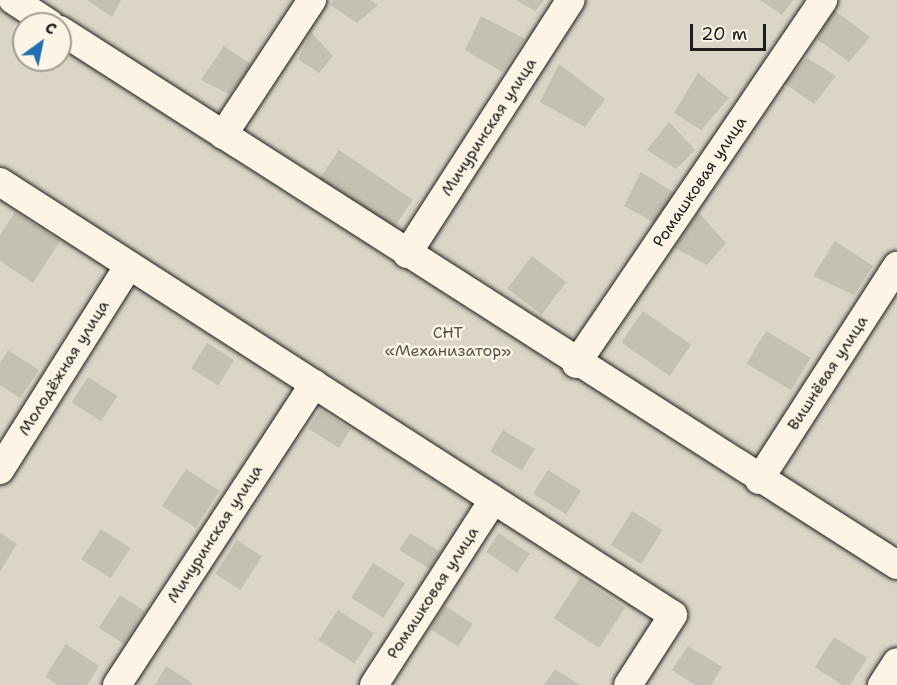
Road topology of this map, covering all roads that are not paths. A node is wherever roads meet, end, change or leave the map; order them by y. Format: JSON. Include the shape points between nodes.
{"nodes":[{"id":1,"x":13,"y":0,"type":"edge"},
{"id":2,"x":312,"y":0,"type":"edge"},
{"id":3,"x":571,"y":0,"type":"edge"},
{"id":4,"x":823,"y":0,"type":"edge"},
{"id":5,"x":39,"y":12,"type":"edge"},
{"id":6,"x":72,"y":32,"type":"edge"},
{"id":7,"x":223,"y":135,"type":"junction"},
{"id":8,"x":0,"y":182,"type":"edge"},
{"id":9,"x":407,"y":254,"type":"junction"},
{"id":10,"x":129,"y":265,"type":"junction"},
{"id":11,"x":897,"y":266,"type":"edge"},
{"id":12,"x":576,"y":364,"type":"junction"},
{"id":13,"x":314,"y":384,"type":"junction"},
{"id":14,"x":0,"y":470,"type":"edge"},
{"id":15,"x":759,"y":480,"type":"junction"},
{"id":16,"x":493,"y":500,"type":"junction"},
{"id":17,"x":897,"y":565,"type":"edge"},
{"id":18,"x":897,"y":662,"type":"edge"},
{"id":19,"x":117,"y":685,"type":"edge"},
{"id":20,"x":374,"y":685,"type":"edge"},
{"id":21,"x":628,"y":685,"type":"edge"},
{"id":22,"x":882,"y":685,"type":"edge"}],
"edges":[{"from":1,"to":5,"type":"street"},
{"from":2,"to":7,"type":"street"},
{"from":3,"to":9,"type":"street","name":"Мичуринская улица"},
{"from":4,"to":12,"type":"street","name":"Ромашковая улица"},
{"from":6,"to":7,"type":"street"},
{"from":7,"to":9,"type":"street"},
{"from":8,"to":10,"type":"street"},
{"from":9,"to":12,"type":"street"},
{"from":10,"to":13,"type":"street"},
{"from":10,"to":14,"type":"street","name":"Молодёжная улица"},
{"from":11,"to":15,"type":"street","name":"Вишнёвая улица"},
{"from":12,"to":15,"type":"street"},
{"from":13,"to":16,"type":"street"},
{"from":13,"to":19,"type":"street","name":"Мичуринская улица"},
{"from":15,"to":17,"type":"street"},
{"from":16,"to":20,"type":"street","name":"Ромашковая улица"},
{"from":16,"to":21,"type":"street","via":[[673,615]]},
{"from":18,"to":22,"type":"street"}]}
